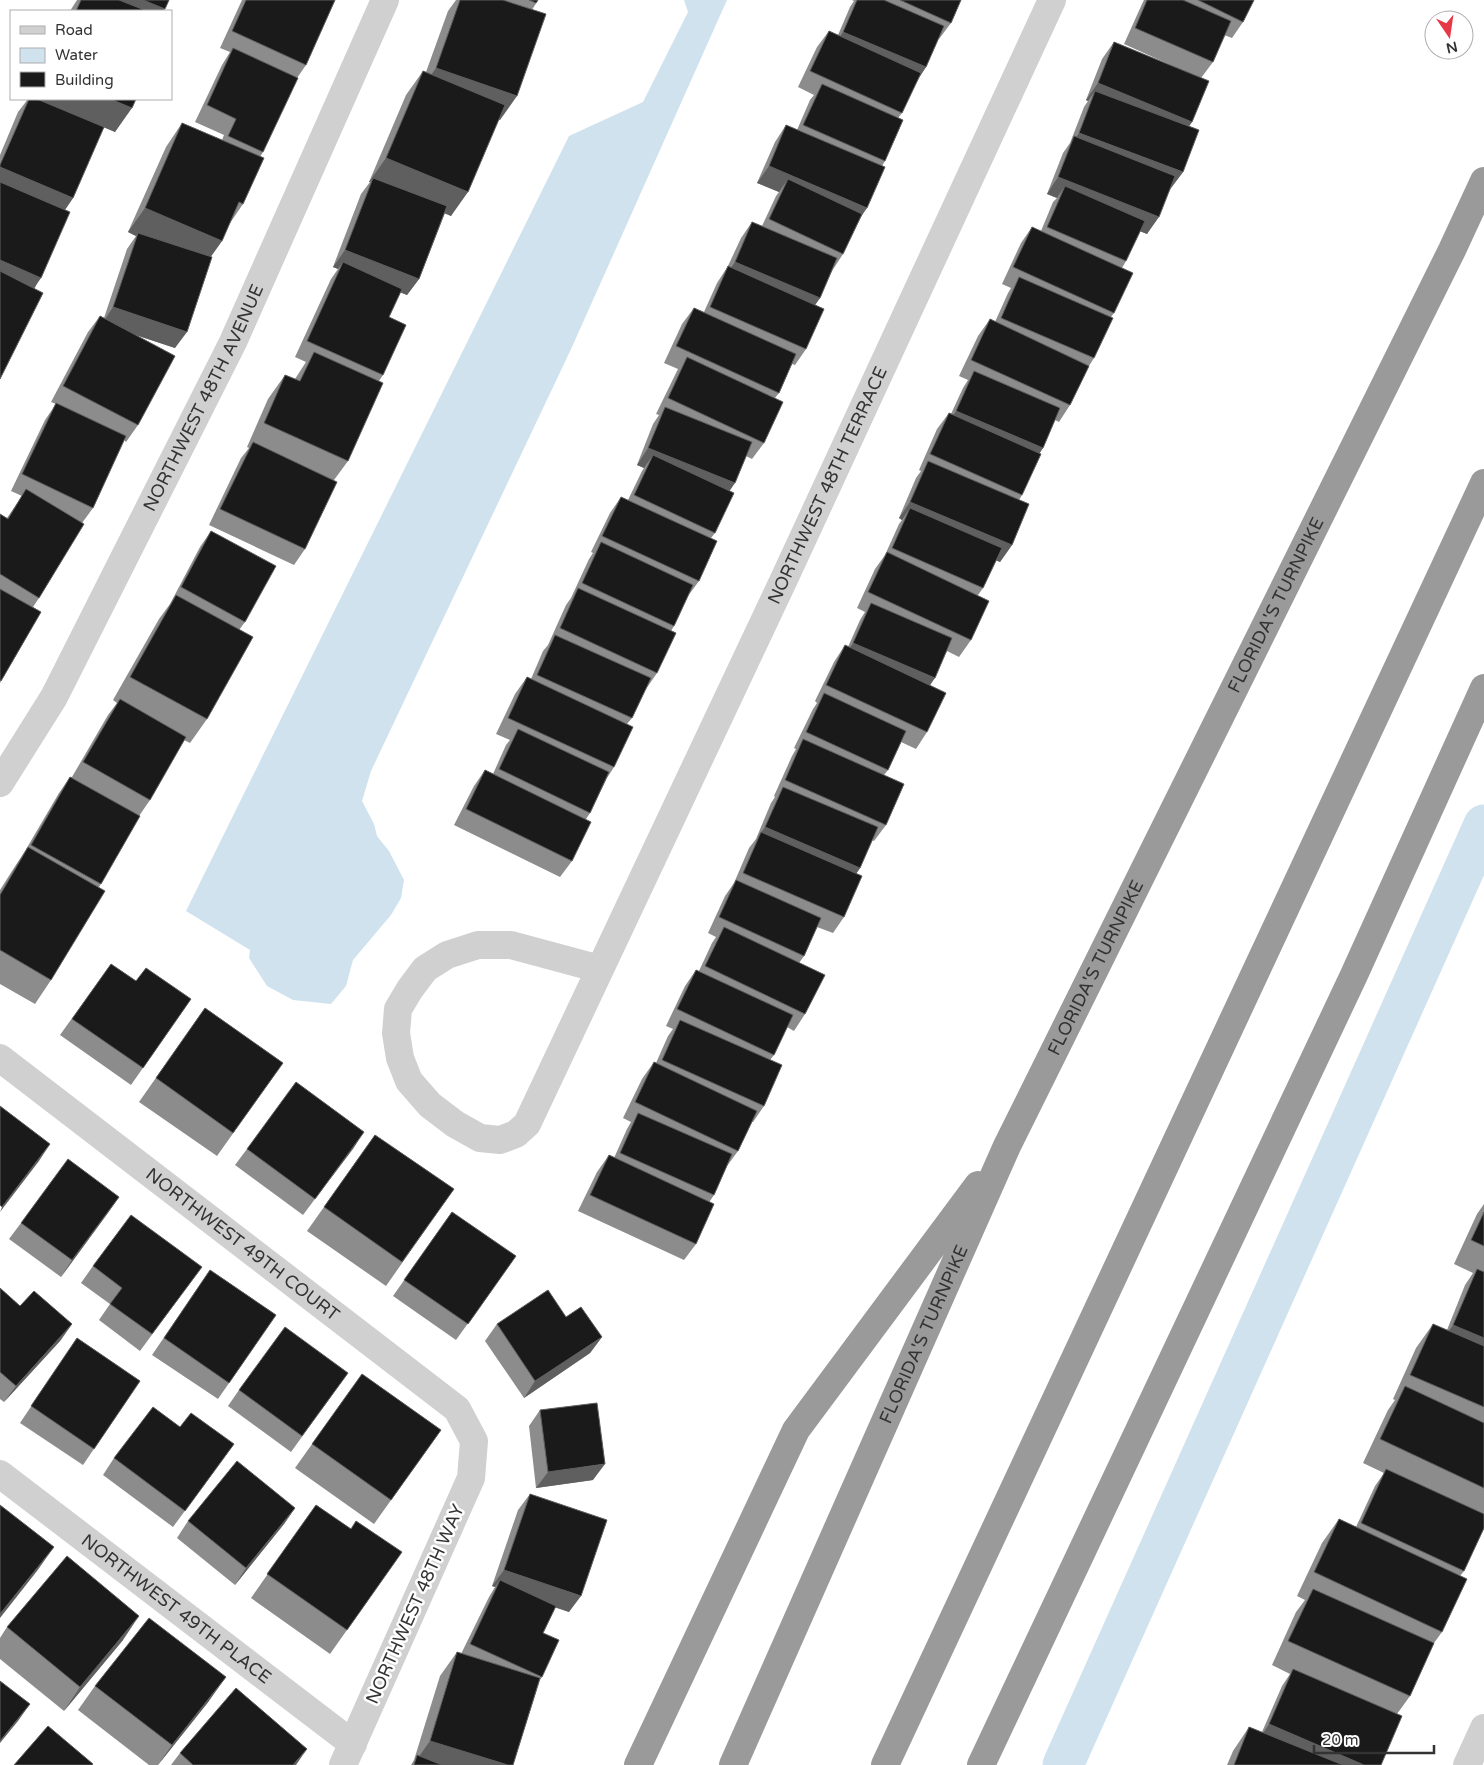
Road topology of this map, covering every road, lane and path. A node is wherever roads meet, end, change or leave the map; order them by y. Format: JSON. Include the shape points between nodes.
{"nodes":[{"id":1,"x":385,"y":0,"type":"edge"},
{"id":2,"x":1052,"y":0,"type":"edge"},
{"id":3,"x":1484,"y":181,"type":"edge"},
{"id":4,"x":1484,"y":482,"type":"edge"},
{"id":5,"x":1484,"y":688,"type":"edge"},
{"id":6,"x":0,"y":783,"type":"edge"},
{"id":7,"x":600,"y":969,"type":"junction"},
{"id":8,"x":0,"y":1058,"type":"edge"},
{"id":9,"x":1007,"y":1146,"type":"junction"},
{"id":10,"x":474,"y":1440,"type":"joint"},
{"id":11,"x":0,"y":1474,"type":"edge"},
{"id":12,"x":1484,"y":1728,"type":"edge"},
{"id":13,"x":348,"y":1754,"type":"edge"},
{"id":14,"x":638,"y":1765,"type":"edge"},
{"id":15,"x":733,"y":1765,"type":"edge"},
{"id":16,"x":885,"y":1765,"type":"edge"},
{"id":17,"x":981,"y":1765,"type":"edge"},
{"id":18,"x":1467,"y":1765,"type":"edge"}],
"edges":[{"from":1,"to":6,"type":"street","name":"NORTHWEST 48TH AVENUE","via":[[232,342],[54,697]]},
{"from":2,"to":7,"type":"street","name":"NORTHWEST 48TH TERRACE"},
{"from":3,"to":9,"type":"highway","name":"FLORIDA'S TURNPIKE"},
{"from":4,"to":16,"type":"highway"},
{"from":5,"to":17,"type":"highway","via":[[1354,975]]},
{"from":7,"to":7,"type":"street","name":"NORTHWEST 48TH TERRACE","via":[[511,945],[478,945],[448,954],[425,969],[398,1009],[396,1033],[400,1058],[409,1081],[430,1104],[480,1138],[500,1140],[516,1134],[535,1110]]},
{"from":8,"to":10,"type":"street","name":"NORTHWEST 49TH COURT","via":[[457,1409]]},
{"from":9,"to":14,"type":"highway","via":[[796,1430]]},
{"from":9,"to":15,"type":"highway","name":"FLORIDA'S TURNPIKE"},
{"from":10,"to":13,"type":"street","name":"NORTHWEST 48TH WAY","via":[[471,1478]]},
{"from":11,"to":13,"type":"street","name":"NORTHWEST 49TH PLACE"},
{"from":12,"to":18,"type":"street"}]}
